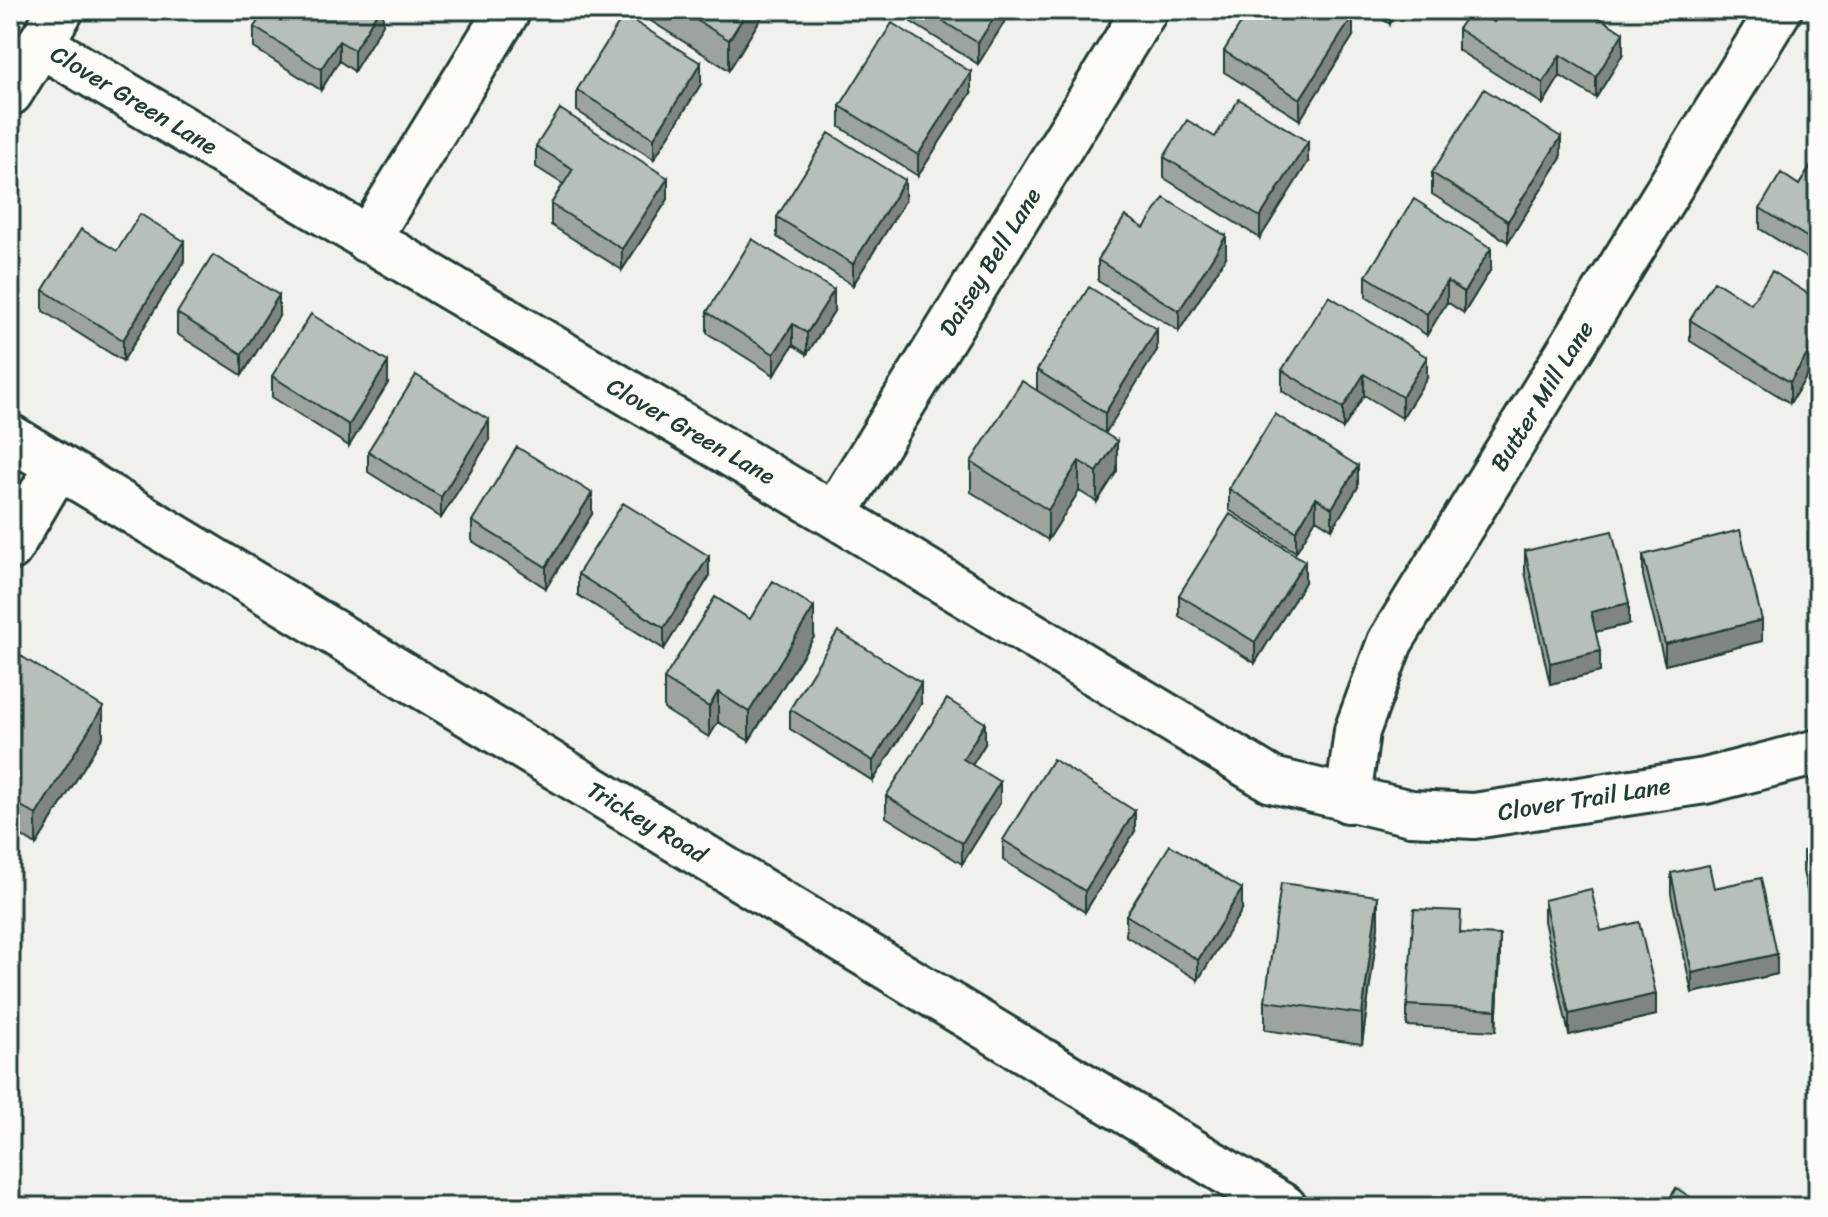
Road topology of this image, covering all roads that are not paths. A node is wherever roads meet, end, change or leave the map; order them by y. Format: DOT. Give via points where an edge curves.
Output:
graph roads {
  1 [pos="508,10"];
  2 [pos="1145,10"];
  3 [pos="1779,10"];
  4 [pos="51,27"];
  5 [pos="10,93"];
  6 [pos="367,240"];
  7 [pos="10,437"];
  8 [pos="58,466"];
  9 [pos="834,515"];
  10 [pos="10,548"];
  11 [pos="1818,752"];
  12 [pos="1348,800"];
  13 [pos="1284,1207"];
  1 -- 6 [label="street"];
  2 -- 9 [label="street, Daisey Bell Lane"];
  3 -- 12 [label="street, Butter Mill Lane" via="1390,642 1357,731"];
  4 -- 5 [label="street"];
  4 -- 6 [label="street, Clover Green Lane"];
  6 -- 9 [label="street, Clover Green Lane"];
  7 -- 8 [label="street, Trickey Road"];
  8 -- 10 [label="street"];
  8 -- 13 [label="street, Trickey Road"];
  9 -- 12 [label="street, Clover Green Lane" via="1272,780"];
  11 -- 12 [label="street, Clover Trail Lane" via="1705,781 1474,816 1411,813"];
}
